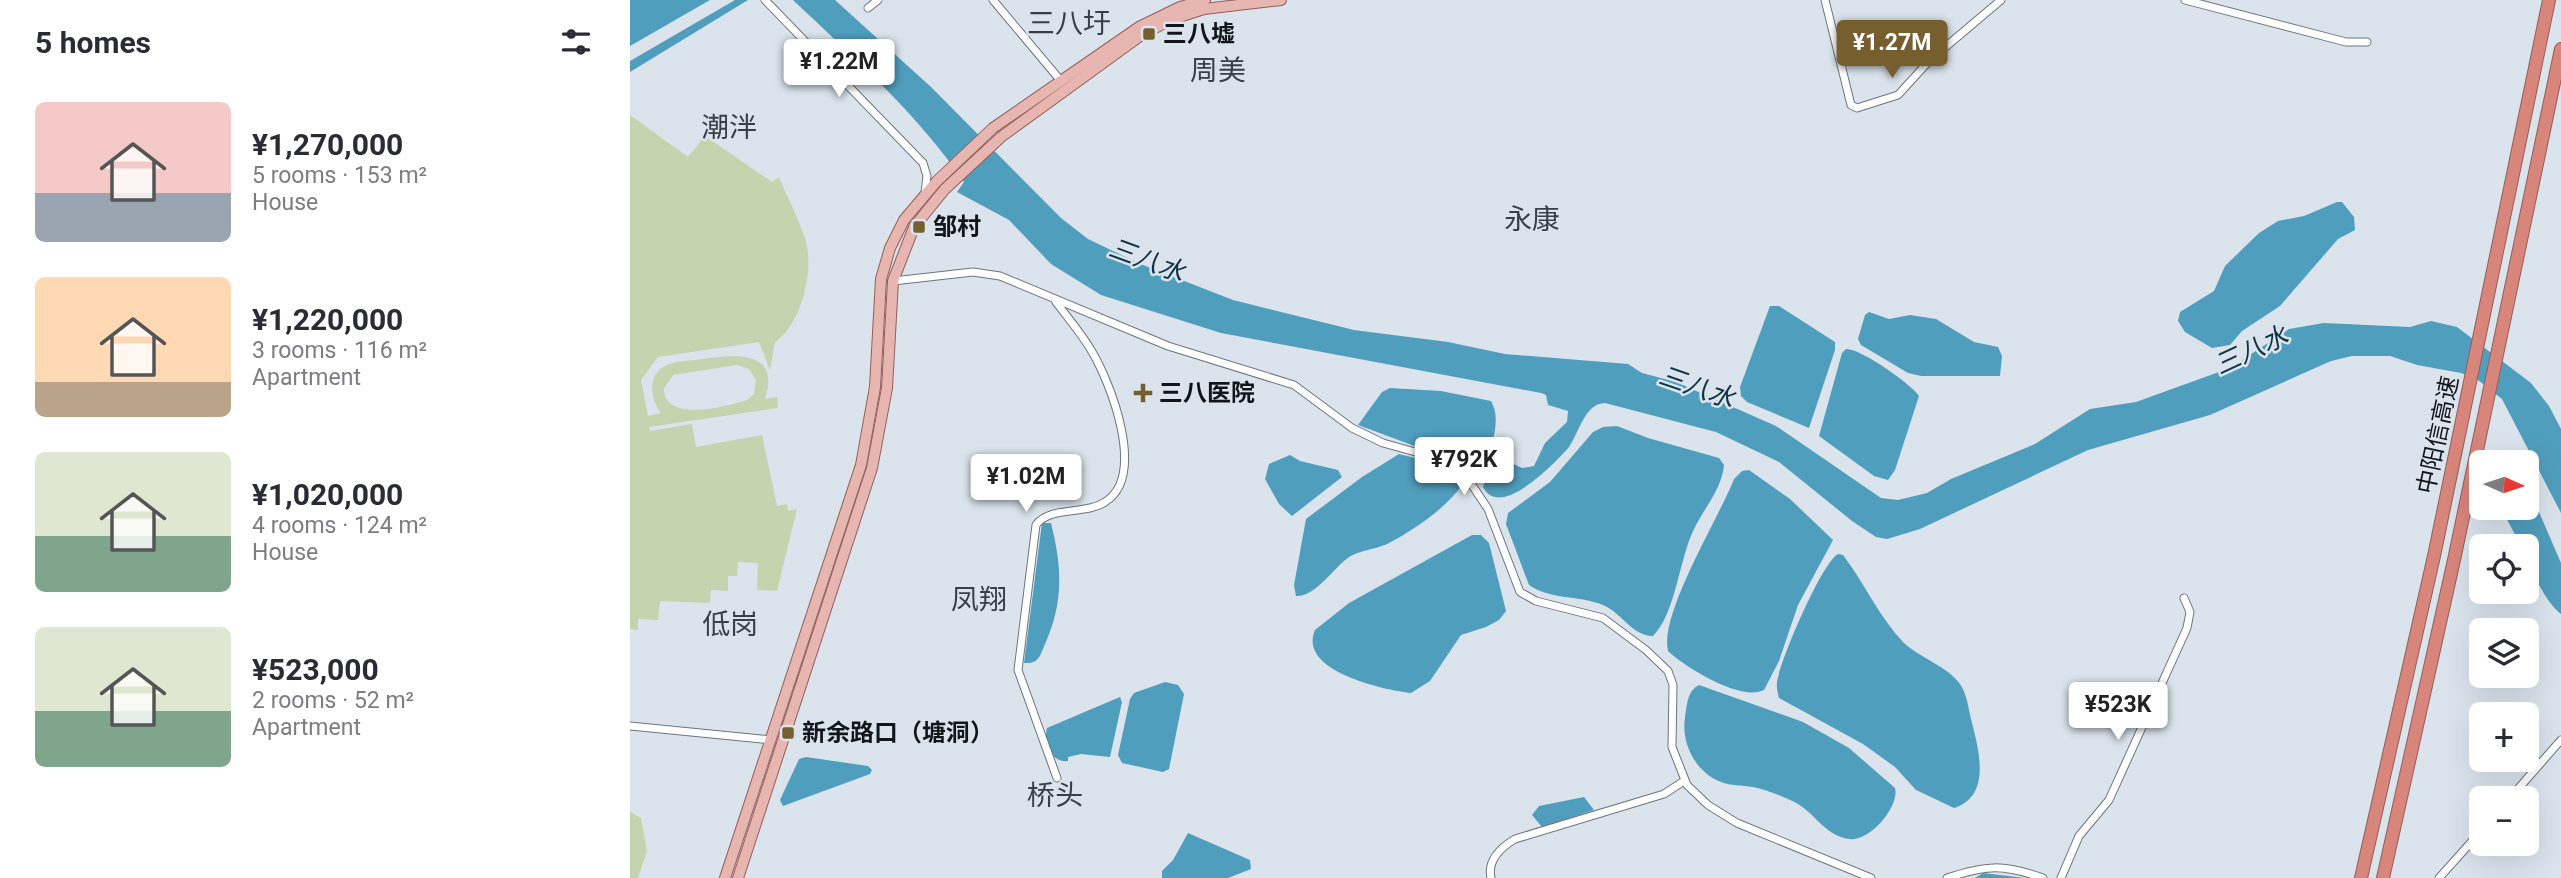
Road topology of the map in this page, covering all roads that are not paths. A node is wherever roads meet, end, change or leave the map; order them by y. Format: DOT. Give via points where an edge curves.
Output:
graph roads {
  1 [pos="765,0"];
  2 [pos="878,0"];
  3 [pos="993,0"];
  4 [pos="1281,0"];
  5 [pos="1825,0"];
  6 [pos="2001,0"];
  7 [pos="2185,0"];
  8 [pos="2549,0"];
  9 [pos="1199,1"];
  10 [pos="868,8"];
  11 [pos="2367,42"];
  12 [pos="2561,49"];
  13 [pos="1061,81"];
  14 [pos="925,193"];
  15 [pos="893,281"];
  16 [pos="1056,302"];
  17 [pos="2185,598"];
  18 [pos="630,726"];
  19 [pos="771,740"];
  20 [pos="2561,740"];
  21 [pos="1057,778"];
  22 [pos="1684,781"];
  23 [pos="2521,786"];
  24 [pos="2469,845"];
  25 [pos="1964,875"];
  26 [pos="726,878"];
  27 [pos="738,878"];
  28 [pos="1491,878"];
  29 [pos="1871,878"];
  30 [pos="1947,878"];
  31 [pos="2043,878"];
  32 [pos="2061,878"];
  33 [pos="2361,878"];
  34 [pos="2383,878"];
  35 [pos="2439,878"];
  1 -- 14 [label="street" via="923,163"];
  2 -- 10 [label="street"];
  3 -- 13 [label="street"];
  4 -- 15 [label="main road" via="1204,9 1157,26 1112,55 1001,137 945,189 914,227"];
  5 -- 6 [label="street" via="1851,105 1857,108 1898,95 1930,60"];
  7 -- 11 [label="street" via="2346,43"];
  8 -- 33 [label="highway, 中阳信高速" via="2425,597"];
  9 -- 13 [label="main road" via="1139,27"];
  12 -- 34 [label="highway, 中阳信高速"];
  13 -- 14 [label="main road" via="993,128"];
  14 -- 19 [label="main road" via="904,220 883,269 875,387 861,465"];
  15 -- 16 [label="street" via="982,272"];
  15 -- 27 [label="main road" via="887,388 872,468"];
  16 -- 21 [label="street" via="1084,338 1103,374 1117,413 1125,461 1120,487 1107,501 1093,508 1044,516 1036,525 1018,670"];
  16 -- 22 [label="street" via="1168,346 1294,385 1352,428 1382,443 1419,453 1465,479 1481,496 1520,592 1536,601 1602,618 1668,671 1673,685 1672,747"];
  17 -- 32 [label="street" via="2190,612 2187,628 2109,800 2078,836"];
  18 -- 19 [label="street"];
  19 -- 26 [label="main road"];
  20 -- 23 [label="street"];
  22 -- 28 [label="street" via="1664,794 1515,839 1490,865"];
  22 -- 29 [label="street" via="1708,805 1737,823"];
  24 -- 35 [label="street"];
  25 -- 30 [label="street"];
  25 -- 31 [label="street" via="1983,866 2009,867"];
}
